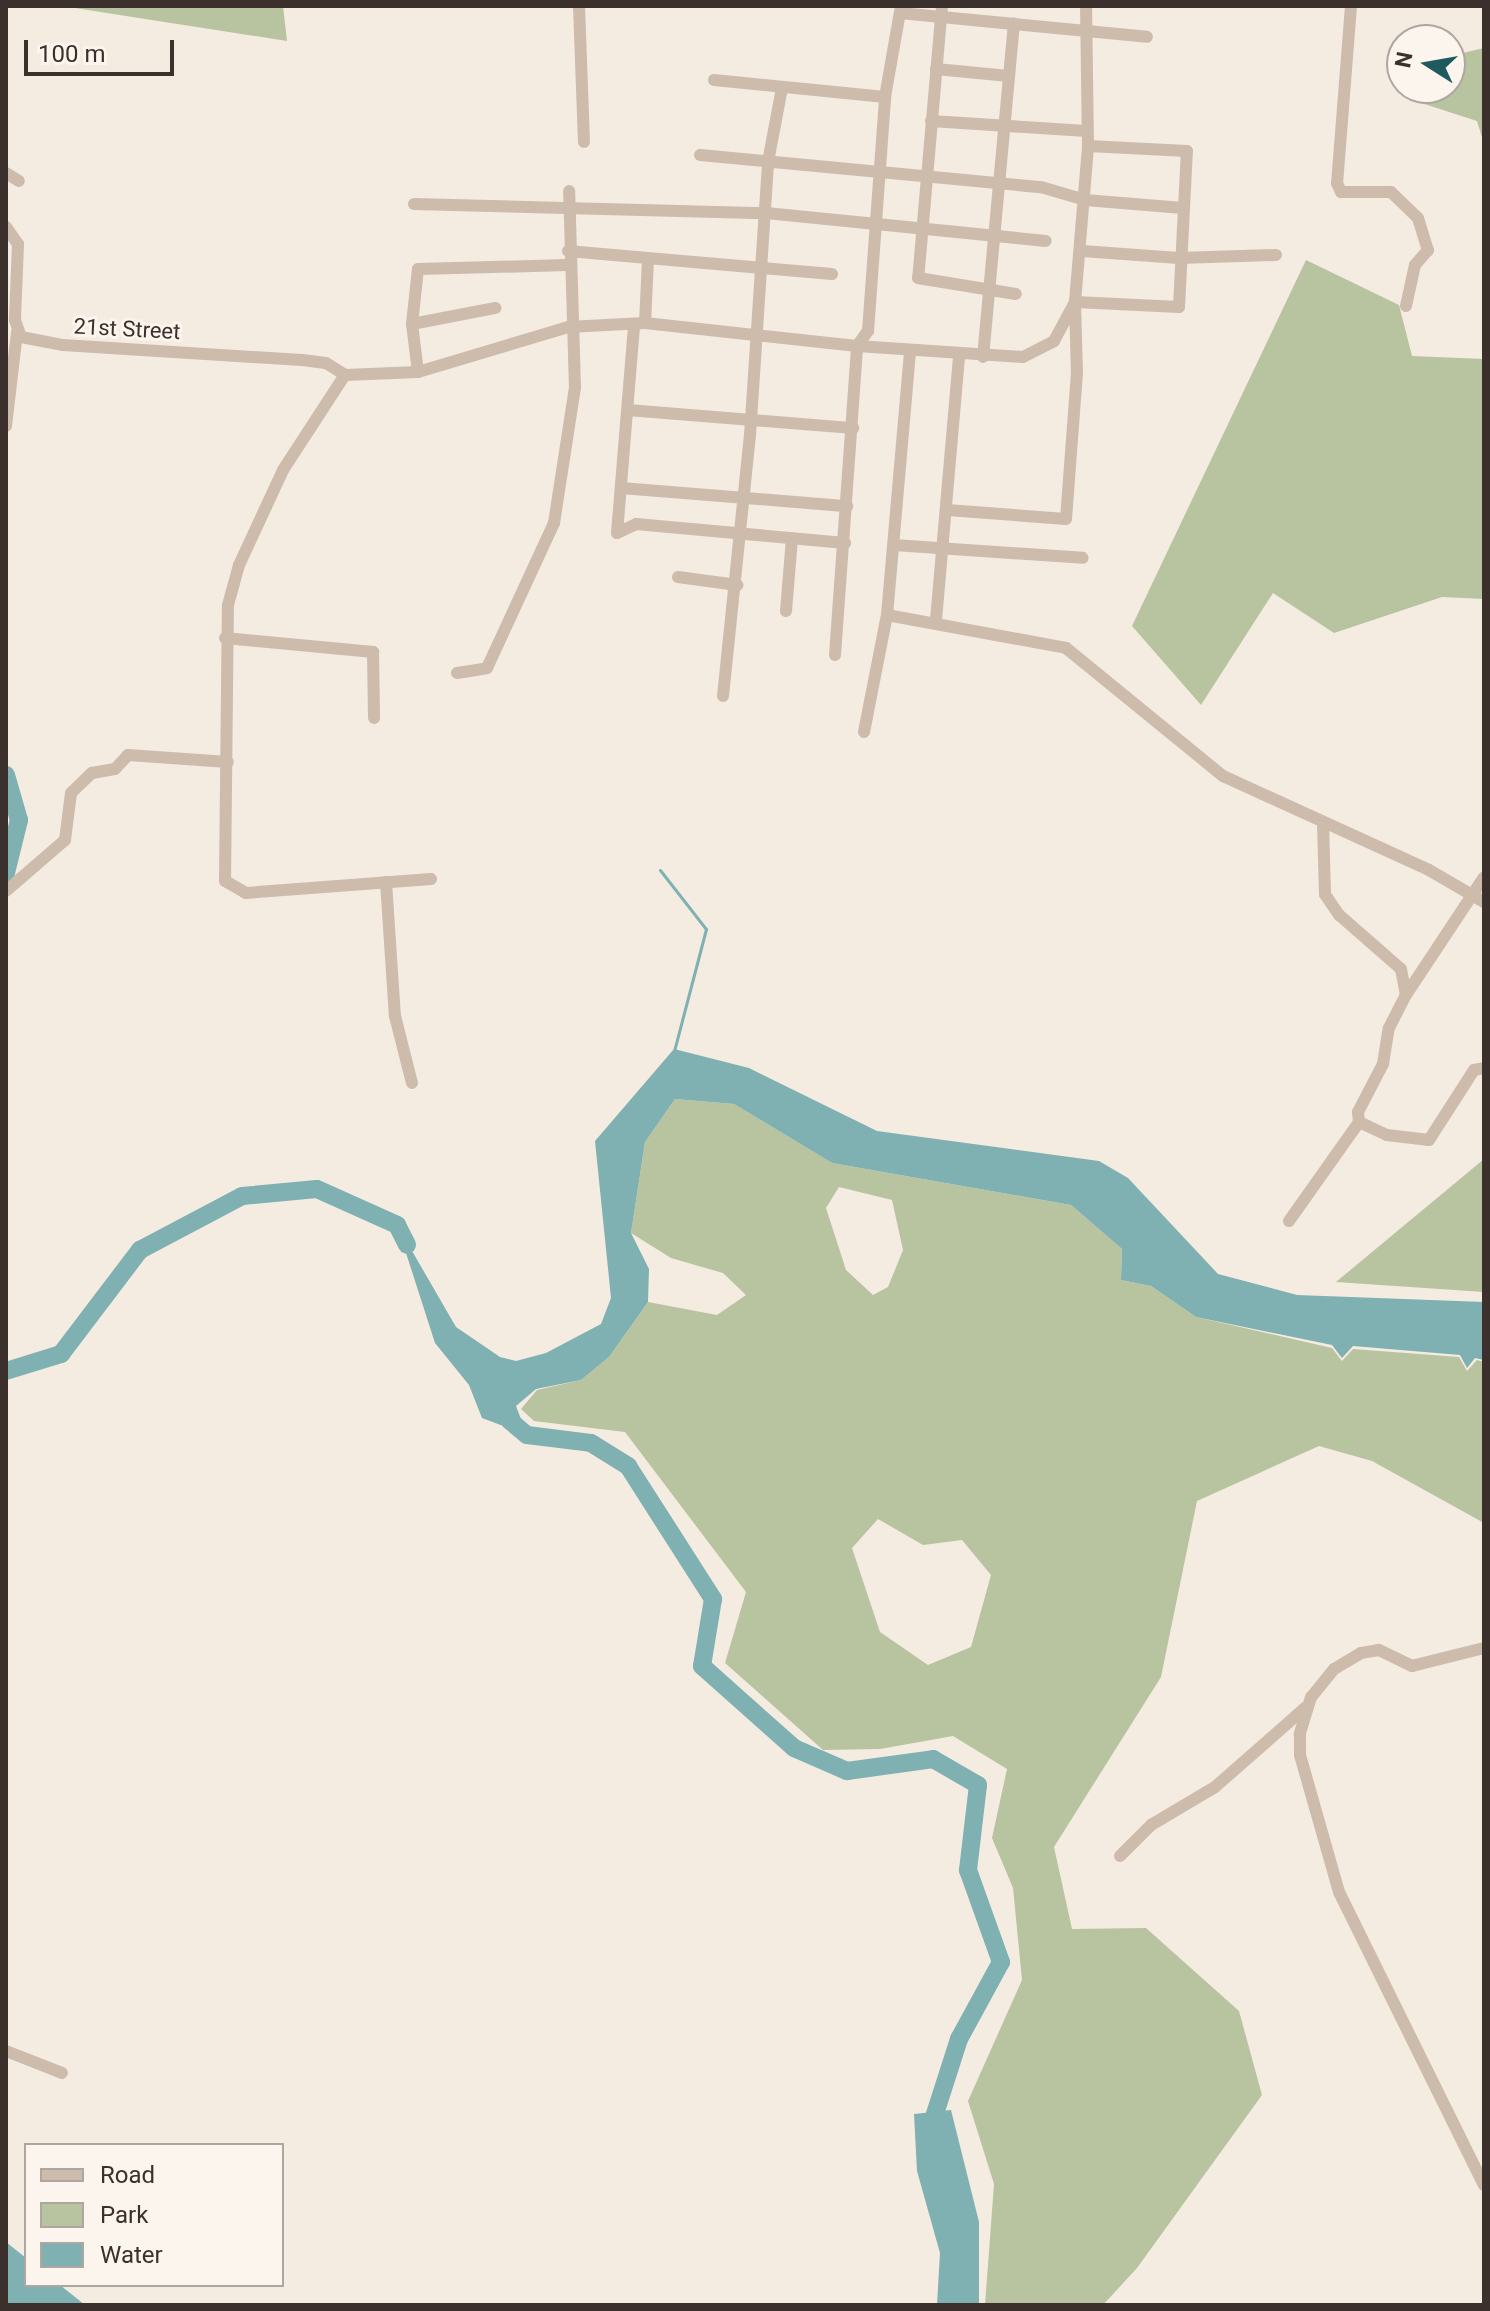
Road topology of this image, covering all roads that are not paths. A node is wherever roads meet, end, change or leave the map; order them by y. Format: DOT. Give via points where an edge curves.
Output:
graph roads {
  1 [pos="579,6"];
  2 [pos="1086,6"];
  3 [pos="1351,6"];
  4 [pos="900,10"];
  5 [pos="941,11"];
  6 [pos="1014,23"];
  7 [pos="1084,29"];
  8 [pos="1147,37"];
  9 [pos="936,69"];
  10 [pos="1009,76"];
  11 [pos="714,80"];
  12 [pos="782,88"];
  13 [pos="885,97"];
  14 [pos="931,121"];
  15 [pos="1004,126"];
  16 [pos="1087,131"];
  17 [pos="584,142"];
  18 [pos="1088,146"];
  19 [pos="700,155"];
  20 [pos="768,162"];
  21 [pos="881,172"];
  22 [pos="6,173"];
  23 [pos="926,176"];
  24 [pos="19,181"];
  25 [pos="999,183"];
  26 [pos="569,191"];
  27 [pos="1085,200"];
  28 [pos="414,204"];
  29 [pos="569,208"];
  30 [pos="1183,208"];
  31 [pos="766,213"];
  32 [pos="6,227"];
  33 [pos="879,227"];
  34 [pos="922,230"];
  35 [pos="994,235"];
  36 [pos="1046,241"];
  37 [pos="568,251"];
  38 [pos="1082,251"];
  39 [pos="1276,255"];
  40 [pos="1179,258"];
  41 [pos="648,259"];
  42 [pos="567,265"];
  43 [pos="760,269"];
  44 [pos="832,274"];
  45 [pos="989,289"];
  46 [pos="1016,294"];
  47 [pos="1075,302"];
  48 [pos="1406,306"];
  49 [pos="495,308"];
  50 [pos="640,323"];
  51 [pos="412,324"];
  52 [pos="568,327"];
  53 [pos="17,332"];
  54 [pos="755,339"];
  55 [pos="857,346"];
  56 [pos="910,354"];
  57 [pos="959,356"];
  58 [pos="983,357"];
  59 [pos="418,372"];
  60 [pos="345,375"];
  61 [pos="628,410"];
  62 [pos="751,419"];
  63 [pos="6,426"];
  64 [pos="853,428"];
  65 [pos="621,488"];
  66 [pos="744,499"];
  67 [pos="847,506"];
  68 [pos="947,510"];
  69 [pos="741,534"];
  70 [pos="792,538"];
  71 [pos="845,543"];
  72 [pos="894,545"];
  73 [pos="943,548"];
  74 [pos="1083,558"];
  75 [pos="678,577"];
  76 [pos="737,585"];
  77 [pos="786,611"];
  78 [pos="887,615"];
  79 [pos="936,620"];
  80 [pos="225,638"];
  81 [pos="835,655"];
  82 [pos="457,673"];
  83 [pos="723,696"];
  84 [pos="374,718"];
  85 [pos="864,732"];
  86 [pos="228,762"];
  87 [pos="1323,822"];
  88 [pos="1484,877"];
  89 [pos="431,879"];
  90 [pos="386,882"];
  91 [pos="6,891"];
  92 [pos="1479,900"];
  93 [pos="1406,995"];
  94 [pos="1484,1068"];
  95 [pos="412,1083"];
  96 [pos="1359,1122"];
  97 [pos="1289,1221"];
  98 [pos="1484,1648"];
  99 [pos="1305,1708"];
  100 [pos="1120,1856"];
  101 [pos="6,2051"];
  102 [pos="62,2073"];
  103 [pos="1484,2185"];
  1 -- 17 [label="street"];
  2 -- 7 [label="street"];
  3 -- 48 [label="street" via="1338,189 1391,192 1418,218 1428,250 1415,265"];
  4 -- 5 [label="street"];
  4 -- 13 [label="street"];
  5 -- 6 [label="street"];
  5 -- 9 [label="street"];
  6 -- 7 [label="street"];
  6 -- 10 [label="street"];
  7 -- 8 [label="street"];
  7 -- 16 [label="street"];
  9 -- 10 [label="street"];
  9 -- 14 [label="street"];
  10 -- 15 [label="street"];
  11 -- 12 [label="street"];
  12 -- 13 [label="street"];
  12 -- 20 [label="street"];
  13 -- 21 [label="street"];
  14 -- 15 [label="street"];
  14 -- 23 [label="street"];
  15 -- 16 [label="street"];
  15 -- 25 [label="street"];
  16 -- 18 [label="street"];
  18 -- 27 [label="street"];
  18 -- 30 [label="street" via="1181,147 1187,151"];
  19 -- 20 [label="street"];
  20 -- 21 [label="street"];
  20 -- 31 [label="street"];
  21 -- 23 [label="street"];
  21 -- 33 [label="street"];
  22 -- 24 [label="street"];
  23 -- 25 [label="street"];
  23 -- 34 [label="street"];
  25 -- 27 [label="street" via="1060,189"];
  25 -- 35 [label="street"];
  26 -- 29 [label="street"];
  27 -- 30 [label="street"];
  27 -- 38 [label="street"];
  28 -- 29 [label="street"];
  29 -- 31 [label="street"];
  29 -- 37 [label="street"];
  30 -- 40 [label="street"];
  31 -- 33 [label="street"];
  31 -- 43 [label="street"];
  32 -- 53 [label="street" via="18,244"];
  33 -- 34 [label="street"];
  33 -- 55 [label="street" via="868,331"];
  34 -- 35 [label="street"];
  34 -- 45 [label="street" via="920,281"];
  35 -- 36 [label="street"];
  35 -- 45 [label="street"];
  37 -- 41 [label="street"];
  37 -- 42 [label="street"];
  38 -- 40 [label="street"];
  38 -- 47 [label="street"];
  39 -- 40 [label="street"];
  40 -- 47 [label="street" via="1176,310"];
  41 -- 43 [label="street"];
  41 -- 50 [label="street"];
  42 -- 51 [label="street" via="418,269"];
  42 -- 52 [label="street"];
  43 -- 44 [label="street"];
  43 -- 54 [label="street"];
  45 -- 46 [label="street"];
  45 -- 58 [label="street"];
  47 -- 58 [label="street" via="1062,331 1042,351"];
  47 -- 68 [label="street" via="1077,374 1066,519"];
  49 -- 51 [label="street"];
  50 -- 52 [label="street"];
  50 -- 54 [label="street"];
  50 -- 61 [label="street"];
  51 -- 59 [label="street"];
  52 -- 59 [label="street"];
  52 -- 82 [label="street" via="575,388 554,523 487,668"];
  53 -- 60 [label="street, 21st Street" via="63,345 302,360"];
  53 -- 63 [label="street"];
  54 -- 55 [label="street"];
  54 -- 62 [label="street"];
  55 -- 56 [label="street"];
  55 -- 64 [label="street"];
  56 -- 57 [label="street"];
  56 -- 72 [label="street"];
  57 -- 58 [label="street"];
  57 -- 68 [label="street"];
  59 -- 60 [label="street"];
  60 -- 80 [label="street" via="320,404 260,517 239,565"];
  61 -- 62 [label="street"];
  61 -- 65 [label="street"];
  62 -- 64 [label="street"];
  62 -- 66 [label="street"];
  64 -- 67 [label="street"];
  65 -- 66 [label="street"];
  65 -- 69 [label="street" via="617,533 636,524"];
  66 -- 67 [label="street"];
  66 -- 69 [label="street"];
  67 -- 71 [label="street"];
  68 -- 73 [label="street"];
  69 -- 70 [label="street"];
  69 -- 76 [label="street"];
  70 -- 71 [label="street"];
  70 -- 77 [label="street"];
  71 -- 81 [label="street"];
  72 -- 73 [label="street"];
  72 -- 78 [label="street"];
  73 -- 74 [label="street"];
  73 -- 79 [label="street"];
  75 -- 76 [label="street"];
  76 -- 83 [label="street"];
  78 -- 79 [label="street"];
  78 -- 85 [label="street"];
  79 -- 87 [label="street" via="1066,648 1223,776"];
  80 -- 84 [label="street" via="373,652"];
  80 -- 86 [label="street"];
  86 -- 90 [label="street" via="222,844 230,888 264,893"];
  86 -- 91 [label="street" via="128,755 115,769 92,773 71,793 65,840"];
  87 -- 92 [label="street"];
  87 -- 93 [label="street" via="1325,894 1339,915 1401,969"];
  88 -- 92 [label="street"];
  89 -- 90 [label="street"];
  90 -- 95 [label="street" via="395,1016"];
  92 -- 93 [label="street"];
  93 -- 96 [label="street" via="1389,1028 1383,1064 1358,1112"];
  94 -- 96 [label="street" via="1474,1070 1429,1140 1387,1135"];
  96 -- 97 [label="street"];
  98 -- 99 [label="street" via="1412,1666 1379,1650 1361,1653 1334,1669"];
  99 -- 100 [label="street" via="1215,1787 1151,1825"];
  99 -- 103 [label="street" via="1300,1755 1339,1892"];
  101 -- 102 [label="street"];
}
